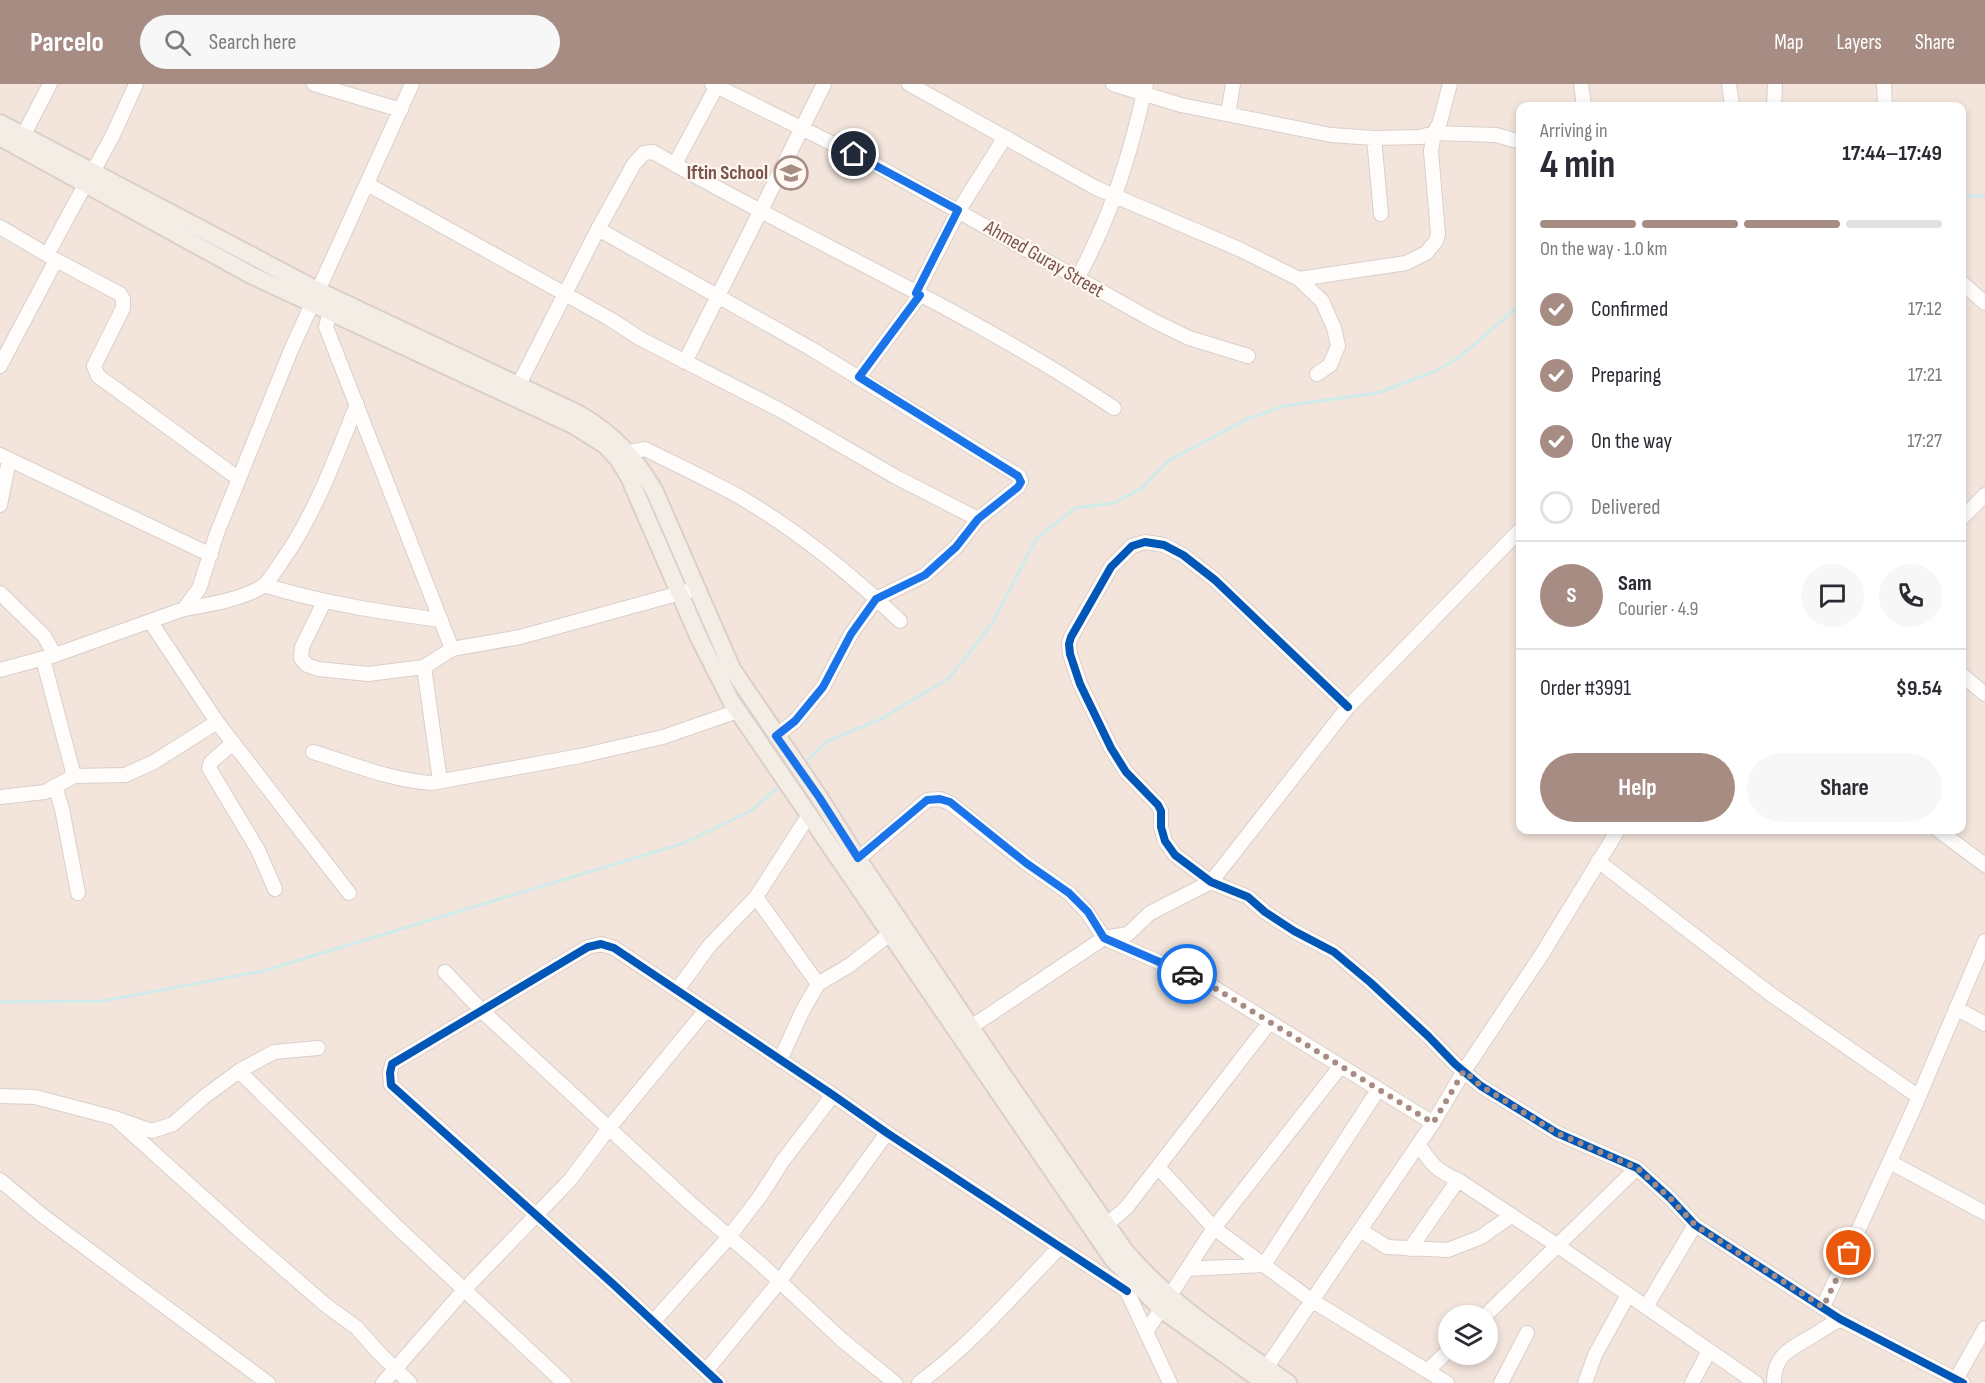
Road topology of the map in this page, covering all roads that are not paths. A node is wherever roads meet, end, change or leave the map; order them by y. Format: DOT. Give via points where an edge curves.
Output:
graph roads {
  1 [pos="50,84"];
  2 [pos="136,84"];
  3 [pos="314,84"];
  4 [pos="412,84"];
  5 [pos="824,84"];
  6 [pos="909,84"];
  7 [pos="1113,84"];
  8 [pos="1233,84"];
  9 [pos="1450,84"];
  10 [pos="1581,84"];
  11 [pos="1729,84"];
  12 [pos="1775,84"];
  13 [pos="1884,84"];
  14 [pos="716,85"];
  15 [pos="1145,89"];
  16 [pos="1583,102"];
  17 [pos="1731,102"];
  18 [pos="1774,102"];
  19 [pos="1885,102"];
  20 [pos="401,110"];
  21 [pos="1228,114"];
  22 [pos="0,123"];
  23 [pos="802,127"];
  24 [pos="1434,133"];
  25 [pos="23,136"];
  26 [pos="0,137"];
  27 [pos="1005,137"];
  28 [pos="1374,138"];
  29 [pos="1516,141"];
  30 [pos="675,164"];
  31 [pos="89,178"];
  32 [pos="367,184"];
  33 [pos="1116,197"];
  34 [pos="759,210"];
  35 [pos="958,210"];
  36 [pos="1381,214"];
  37 [pos="0,227"];
  38 [pos="598,230"];
  39 [pos="51,257"];
  40 [pos="1077,279"];
  41 [pos="1299,279"];
  42 [pos="1966,286"];
  43 [pos="565,294"];
  44 [pos="918,294"];
  45 [pos="315,296"];
  46 [pos="717,297"];
  47 [pos="1985,303"];
  48 [pos="332,305"];
  49 [pos="1248,356"];
  50 [pos="685,362"];
  51 [pos="0,366"];
  52 [pos="1317,374"];
  53 [pos="859,377"];
  54 [pos="516,391"];
  55 [pos="357,404"];
  56 [pos="1114,408"];
  57 [pos="629,452"];
  58 [pos="4,458"];
  59 [pos="239,479"];
  60 [pos="1985,495"];
  61 [pos="0,505"];
  62 [pos="1966,514"];
  63 [pos="978,519"];
  64 [pos="1516,534"];
  65 [pos="211,555"];
  66 [pos="264,585"];
  67 [pos="688,591"];
  68 [pos="0,593"];
  69 [pos="876,599"];
  70 [pos="324,602"];
  71 [pos="184,609"];
  72 [pos="441,620"];
  73 [pos="150,621"];
  74 [pos="900,621"];
  75 [pos="452,650"];
  76 [pos="49,657"];
  77 [pos="424,667"];
  78 [pos="0,670"];
  79 [pos="1966,678"];
  80 [pos="1985,694"];
  81 [pos="1348,707"];
  82 [pos="738,711"];
  83 [pos="217,722"];
  84 [pos="779,740"];
  85 [pos="233,743"];
  86 [pos="313,752"];
  87 [pos="74,776"];
  88 [pos="440,781"];
  89 [pos="55,786"];
  90 [pos="0,797"];
  91 [pos="808,813"];
  92 [pos="1615,834"];
  93 [pos="1943,834"];
  94 [pos="858,858"];
  95 [pos="1598,861"];
  96 [pos="1985,865"];
  97 [pos="1211,882"];
  98 [pos="275,889"];
  99 [pos="78,893"];
  100 [pos="349,893"];
  101 [pos="756,897"];
  102 [pos="891,933"];
  103 [pos="1104,938"];
  104 [pos="1985,941"];
  105 [pos="445,972"];
  106 [pos="818,984"];
  107 [pos="677,990"];
  108 [pos="1956,1008"];
  109 [pos="482,1010"];
  110 [pos="706,1010"];
  111 [pos="1270,1023"];
  112 [pos="1985,1024"];
  113 [pos="971,1027"];
  114 [pos="318,1048"];
  115 [pos="780,1060"];
  116 [pos="1340,1067"];
  117 [pos="239,1071"];
  118 [pos="1464,1071"];
  119 [pos="1378,1090"];
  120 [pos="834,1095"];
  121 [pos="0,1096"];
  122 [pos="1919,1097"];
  123 [pos="116,1118"];
  124 [pos="1433,1123"];
  125 [pos="609,1128"];
  126 [pos="887,1133"];
  127 [pos="1419,1145"];
  128 [pos="1890,1162"];
  129 [pos="1158,1167"];
  130 [pos="1637,1168"];
  131 [pos="0,1180"];
  132 [pos="1458,1180"];
  133 [pos="1985,1213"];
  134 [pos="1511,1215"];
  135 [pos="537,1217"];
  136 [pos="1695,1225"];
  137 [pos="1214,1228"];
  138 [pos="1101,1230"];
  139 [pos="1360,1230"];
  140 [pos="729,1238"];
  141 [pos="1558,1246"];
  142 [pos="1059,1248"];
  143 [pos="1410,1248"];
  144 [pos="1112,1258"];
  145 [pos="1264,1265"];
  146 [pos="1187,1269"];
  147 [pos="779,1282"];
  148 [pos="464,1290"];
  149 [pos="1127,1291"];
  150 [pos="1628,1295"];
  151 [pos="1311,1300"];
  152 [pos="1165,1302"];
  153 [pos="1496,1305"];
  154 [pos="1646,1307"];
  155 [pos="1823,1307"];
  156 [pos="1840,1319"];
  157 [pos="653,1322"];
  158 [pos="1985,1328"];
  159 [pos="1146,1332"];
  160 [pos="1527,1333"];
  161 [pos="1709,1351"];
  162 [pos="1438,1360"];
  163 [pos="394,1368"];
  164 [pos="706,1371"];
  165 [pos="1427,1371"];
  166 [pos="1266,1375"];
  167 [pos="1955,1382"];
  168 [pos="268,1383"];
  169 [pos="383,1383"];
  170 [pos="410,1383"];
  171 [pos="564,1383"];
  172 [pos="719,1383"];
  173 [pos="895,1383"];
  174 [pos="919,1383"];
  175 [pos="1170,1383"];
  176 [pos="1288,1383"];
  177 [pos="1447,1383"];
  178 [pos="1501,1383"];
  179 [pos="1585,1383"];
  180 [pos="1692,1383"];
  181 [pos="1756,1383"];
  182 [pos="1774,1383"];
  1 -- 25 [label="street"];
  2 -- 31 [label="street"];
  3 -- 20 [label="street"];
  4 -- 20 [label="street"];
  5 -- 23 [label="street"];
  6 -- 27 [label="street"];
  7 -- 15 [label="street"];
  8 -- 21 [label="street"];
  9 -- 24 [label="street"];
  10 -- 16 [label="street"];
  11 -- 17 [label="street"];
  12 -- 18 [label="street"];
  13 -- 19 [label="street"];
  14 -- 23 [label="street, Ahmed Guray Street"];
  14 -- 30 [label="street"];
  15 -- 21 [label="street"];
  15 -- 33 [label="street"];
  20 -- 32 [label="street"];
  21 -- 28 [label="street" via="1331,135"];
  22 -- 25 [label="main road"];
  23 -- 34 [label="street"];
  23 -- 35 [label="street, Ahmed Guray Street"];
  24 -- 28 [label="street"];
  24 -- 29 [label="street" via="1496,135"];
  24 -- 41 [label="street" via="1431,152 1438,234 1426,252 1406,263"];
  25 -- 31 [label="main road"];
  26 -- 31 [label="main road"];
  27 -- 33 [label="street"];
  27 -- 35 [label="street"];
  28 -- 36 [label="street"];
  30 -- 34 [label="street"];
  30 -- 38 [label="street" via="653,152 644,153"];
  31 -- 39 [label="street"];
  31 -- 45 [label="main road"];
  32 -- 43 [label="street"];
  32 -- 45 [label="street"];
  33 -- 40 [label="street"];
  33 -- 41 [label="street"];
  34 -- 44 [label="street"];
  34 -- 46 [label="street"];
  35 -- 40 [label="street, Ahmed Guray Street"];
  35 -- 44 [label="street"];
  37 -- 39 [label="street"];
  38 -- 43 [label="street"];
  38 -- 46 [label="street"];
  39 -- 51 [label="street"];
  39 -- 59 [label="street" via="123,299 123,308 94,366 98,376"];
  40 -- 49 [label="street, Ahmed Guray Street" via="1189,338"];
  41 -- 52 [label="street" via="1322,301 1338,346 1330,365"];
  42 -- 47 [label="street"];
  43 -- 50 [label="street"];
  43 -- 54 [label="street"];
  44 -- 53 [label="street"];
  44 -- 56 [label="street" via="1076,382"];
  45 -- 48 [label="main road"];
  45 -- 59 [label="street"];
  46 -- 50 [label="street"];
  46 -- 53 [label="street"];
  48 -- 54 [label="main road"];
  48 -- 55 [label="street" via="326,327"];
  50 -- 63 [label="street"];
  53 -- 63 [label="street" via="1018,476 1018,487"];
  54 -- 57 [label="main road" via="597,425"];
  54 -- 67 [label="main road" via="591,435 618,459"];
  55 -- 66 [label="street" via="299,537"];
  55 -- 72 [label="street"];
  57 -- 67 [label="main road" via="655,492"];
  57 -- 69 [label="street" via="645,449 740,498 789,529"];
  58 -- 61 [label="street"];
  58 -- 65 [label="street"];
  59 -- 65 [label="street"];
  60 -- 62 [label="street"];
  63 -- 69 [label="street" via="956,547 925,575"];
  64 -- 81 [label="street"];
  65 -- 71 [label="street" via="199,589"];
  66 -- 70 [label="street"];
  66 -- 71 [label="street" via="236,598"];
  67 -- 75 [label="street" via="520,637"];
  67 -- 82 [label="main road" via="715,671"];
  67 -- 84 [label="main road" via="732,669"];
  68 -- 76 [label="street" via="44,636"];
  69 -- 74 [label="street"];
  69 -- 84 [label="street" via="851,634 823,687"];
  70 -- 72 [label="street"];
  70 -- 77 [label="street" via="302,647 301,658 307,665 368,674"];
  71 -- 73 [label="street"];
  72 -- 75 [label="street"];
  73 -- 76 [label="street"];
  73 -- 83 [label="street"];
  75 -- 77 [label="street"];
  76 -- 78 [label="street"];
  76 -- 87 [label="street"];
  77 -- 88 [label="street"];
  79 -- 80 [label="street"];
  81 -- 97 [label="street"];
  81 -- 97 [label="street" via="1215,580 1182,555 1164,545 1145,542 1132,546 1111,567 1071,637 1070,654 1111,748 1126,772 1158,805 1165,841 1175,855"];
  82 -- 88 [label="street" via="663,737"];
  82 -- 91 [label="main road"];
  83 -- 85 [label="street"];
  83 -- 87 [label="street" via="154,762 125,775"];
  84 -- 94 [label="main road"];
  85 -- 98 [label="street" via="209,768 258,850"];
  85 -- 100 [label="street"];
  86 -- 88 [label="street" via="412,782"];
  87 -- 89 [label="street"];
  89 -- 90 [label="street" via="45,792"];
  89 -- 99 [label="street"];
  91 -- 101 [label="street"];
  91 -- 102 [label="main road"];
  92 -- 95 [label="street"];
  93 -- 96 [label="street"];
  94 -- 103 [label="street" via="927,800 950,802 1069,893 1088,912"];
  94 -- 113 [label="main road"];
  95 -- 118 [label="street"];
  95 -- 122 [label="street" via="1769,993"];
  97 -- 103 [label="street" via="1150,913 1128,934"];
  97 -- 118 [label="street" via="1248,897 1294,931 1334,952"];
  101 -- 106 [label="street"];
  101 -- 107 [label="street" via="710,945"];
  102 -- 106 [label="street"];
  102 -- 138 [label="main road"];
  103 -- 111 [label="street" via="1205,982"];
  103 -- 113 [label="street"];
  104 -- 108 [label="street"];
  105 -- 109 [label="street"];
  106 -- 115 [label="street"];
  107 -- 109 [label="street" via="614,948 601,944 588,947"];
  107 -- 110 [label="street"];
  108 -- 112 [label="street"];
  108 -- 122 [label="street"];
  109 -- 125 [label="street"];
  109 -- 135 [label="street" via="392,1064 391,1084"];
  110 -- 115 [label="street"];
  110 -- 125 [label="street"];
  111 -- 116 [label="street"];
  111 -- 129 [label="street"];
  113 -- 138 [label="main road"];
  114 -- 117 [label="street" via="274,1052"];
  115 -- 120 [label="street"];
  116 -- 119 [label="street"];
  116 -- 137 [label="street"];
  117 -- 123 [label="street" via="173,1124 152,1131"];
  117 -- 148 [label="street"];
  118 -- 124 [label="street"];
  118 -- 130 [label="street" via="1481,1086 1557,1133"];
  119 -- 124 [label="street"];
  119 -- 145 [label="street"];
  120 -- 126 [label="street"];
  120 -- 140 [label="street"];
  121 -- 123 [label="street" via="35,1097"];
  122 -- 128 [label="street"];
  123 -- 163 [label="street" via="292,1276 356,1327"];
  124 -- 127 [label="street"];
  125 -- 135 [label="street"];
  125 -- 140 [label="street"];
  126 -- 142 [label="street"];
  126 -- 147 [label="street"];
  127 -- 132 [label="street" via="1432,1165"];
  127 -- 139 [label="street"];
  128 -- 133 [label="street"];
  128 -- 155 [label="street"];
  129 -- 137 [label="street"];
  129 -- 138 [label="street" via="1126,1208"];
  130 -- 136 [label="street"];
  130 -- 141 [label="street"];
  131 -- 168 [label="street"];
  132 -- 134 [label="street"];
  132 -- 143 [label="street"];
  134 -- 141 [label="street"];
  134 -- 143 [label="street" via="1481,1237 1448,1250"];
  135 -- 148 [label="street"];
  135 -- 157 [label="street"];
  136 -- 154 [label="street"];
  136 -- 155 [label="street"];
  137 -- 145 [label="street"];
  137 -- 146 [label="street"];
  138 -- 144 [label="main road"];
  138 -- 152 [label="main road" via="1138,1267"];
  139 -- 143 [label="street" via="1387,1247"];
  139 -- 151 [label="street"];
  140 -- 147 [label="street"];
  140 -- 157 [label="street"];
  141 -- 150 [label="street"];
  141 -- 153 [label="street"];
  142 -- 149 [label="street"];
  142 -- 174 [label="street" via="939,1369"];
  144 -- 149 [label="street"];
  144 -- 152 [label="main road"];
  145 -- 146 [label="street"];
  145 -- 151 [label="street"];
  146 -- 152 [label="street"];
  147 -- 164 [label="street"];
  147 -- 173 [label="street"];
  148 -- 163 [label="street"];
  148 -- 171 [label="street"];
  149 -- 159 [label="street"];
  150 -- 154 [label="street"];
  150 -- 179 [label="street" via="1595,1355"];
  151 -- 165 [label="street"];
  151 -- 166 [label="street"];
  152 -- 159 [label="street"];
  152 -- 166 [label="main road" via="1186,1311"];
  154 -- 161 [label="street"];
  155 -- 156 [label="street"];
  156 -- 167 [label="street"];
  156 -- 182 [label="street" via="1794,1345 1781,1357"];
  157 -- 164 [label="street"];
  158 -- 167 [label="street"];
  159 -- 175 [label="street"];
  160 -- 178 [label="street"];
  161 -- 180 [label="street"];
  161 -- 181 [label="street"];
  162 -- 165 [label="street"];
  163 -- 169 [label="street"];
  163 -- 170 [label="street"];
  164 -- 172 [label="street"];
  165 -- 177 [label="street"];
  166 -- 176 [label="main road"];
}
